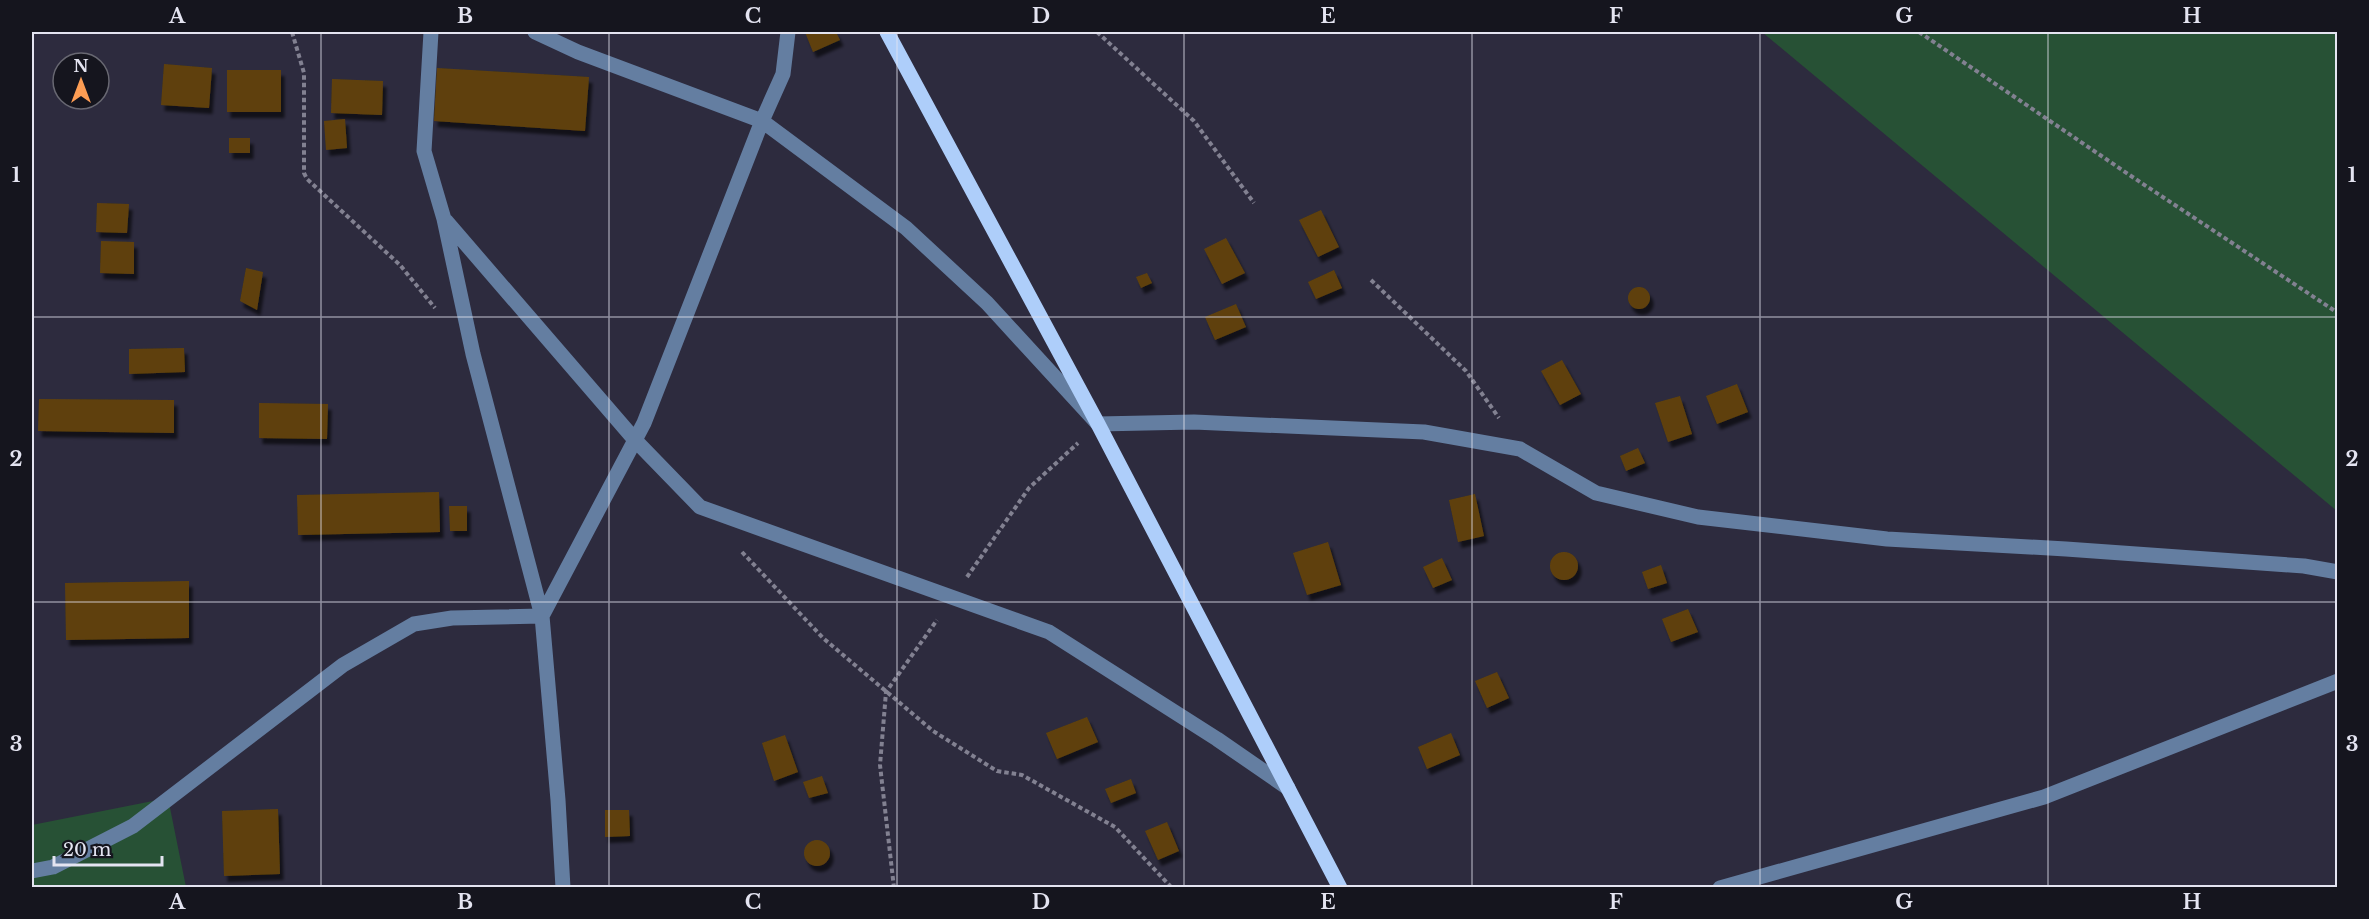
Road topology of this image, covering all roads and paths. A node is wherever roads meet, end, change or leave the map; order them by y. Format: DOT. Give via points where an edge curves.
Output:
graph roads {
  1 [pos="292,32"];
  2 [pos="431,32"];
  3 [pos="535,32"];
  4 [pos="788,32"];
  5 [pos="887,32"];
  6 [pos="1097,32"];
  7 [pos="1919,32"];
  8 [pos="762,121"];
  9 [pos="1254,202"];
  10 [pos="444,219"];
  11 [pos="1371,280"];
  12 [pos="436,309"];
  13 [pos="2337,313"];
  14 [pos="1098,424"];
  15 [pos="634,440"];
  16 [pos="1520,448"];
  17 [pos="741,551"];
  18 [pos="2337,572"];
  19 [pos="952,598"];
  20 [pos="542,616"];
  21 [pos="2337,681"];
  22 [pos="886,692"];
  23 [pos="1288,788"];
  24 [pos="32,871"];
  25 [pos="562,888"];
  26 [pos="894,888"];
  27 [pos="1172,888"];
  28 [pos="1340,888"];
  29 [pos="1720,888"];
  1 -- 12 [label="path" via="304,73 307,179 400,265"];
  2 -- 10 [label="street" via="424,151"];
  3 -- 8 [label="street"];
  4 -- 8 [label="street" via="783,74"];
  5 -- 14 [label="main road"];
  6 -- 9 [label="path" via="1194,121"];
  7 -- 13 [label="path"];
  8 -- 14 [label="street" via="906,228 987,303"];
  8 -- 15 [label="street"];
  10 -- 15 [label="street"];
  10 -- 20 [label="street" via="473,354"];
  11 -- 16 [label="path" via="1466,371"];
  14 -- 16 [label="street" via="1194,422 1424,432"];
  14 -- 19 [label="path" via="1029,488"];
  14 -- 23 [label="main road"];
  15 -- 19 [label="street" via="700,507"];
  15 -- 20 [label="street"];
  16 -- 18 [label="street" via="1596,493 1698,517 1887,539 2304,566"];
  17 -- 22 [label="path" via="823,638"];
  19 -- 22 [label="path"];
  19 -- 23 [label="street" via="1049,632"];
  20 -- 24 [label="street" via="452,618 414,624 343,665 133,826 53,867"];
  20 -- 25 [label="street"];
  21 -- 29 [label="street" via="2044,797"];
  22 -- 26 [label="path" via="880,765"];
  22 -- 27 [label="path" via="933,731 997,771 1022,775 1115,827"];
  23 -- 28 [label="main road"];
}
